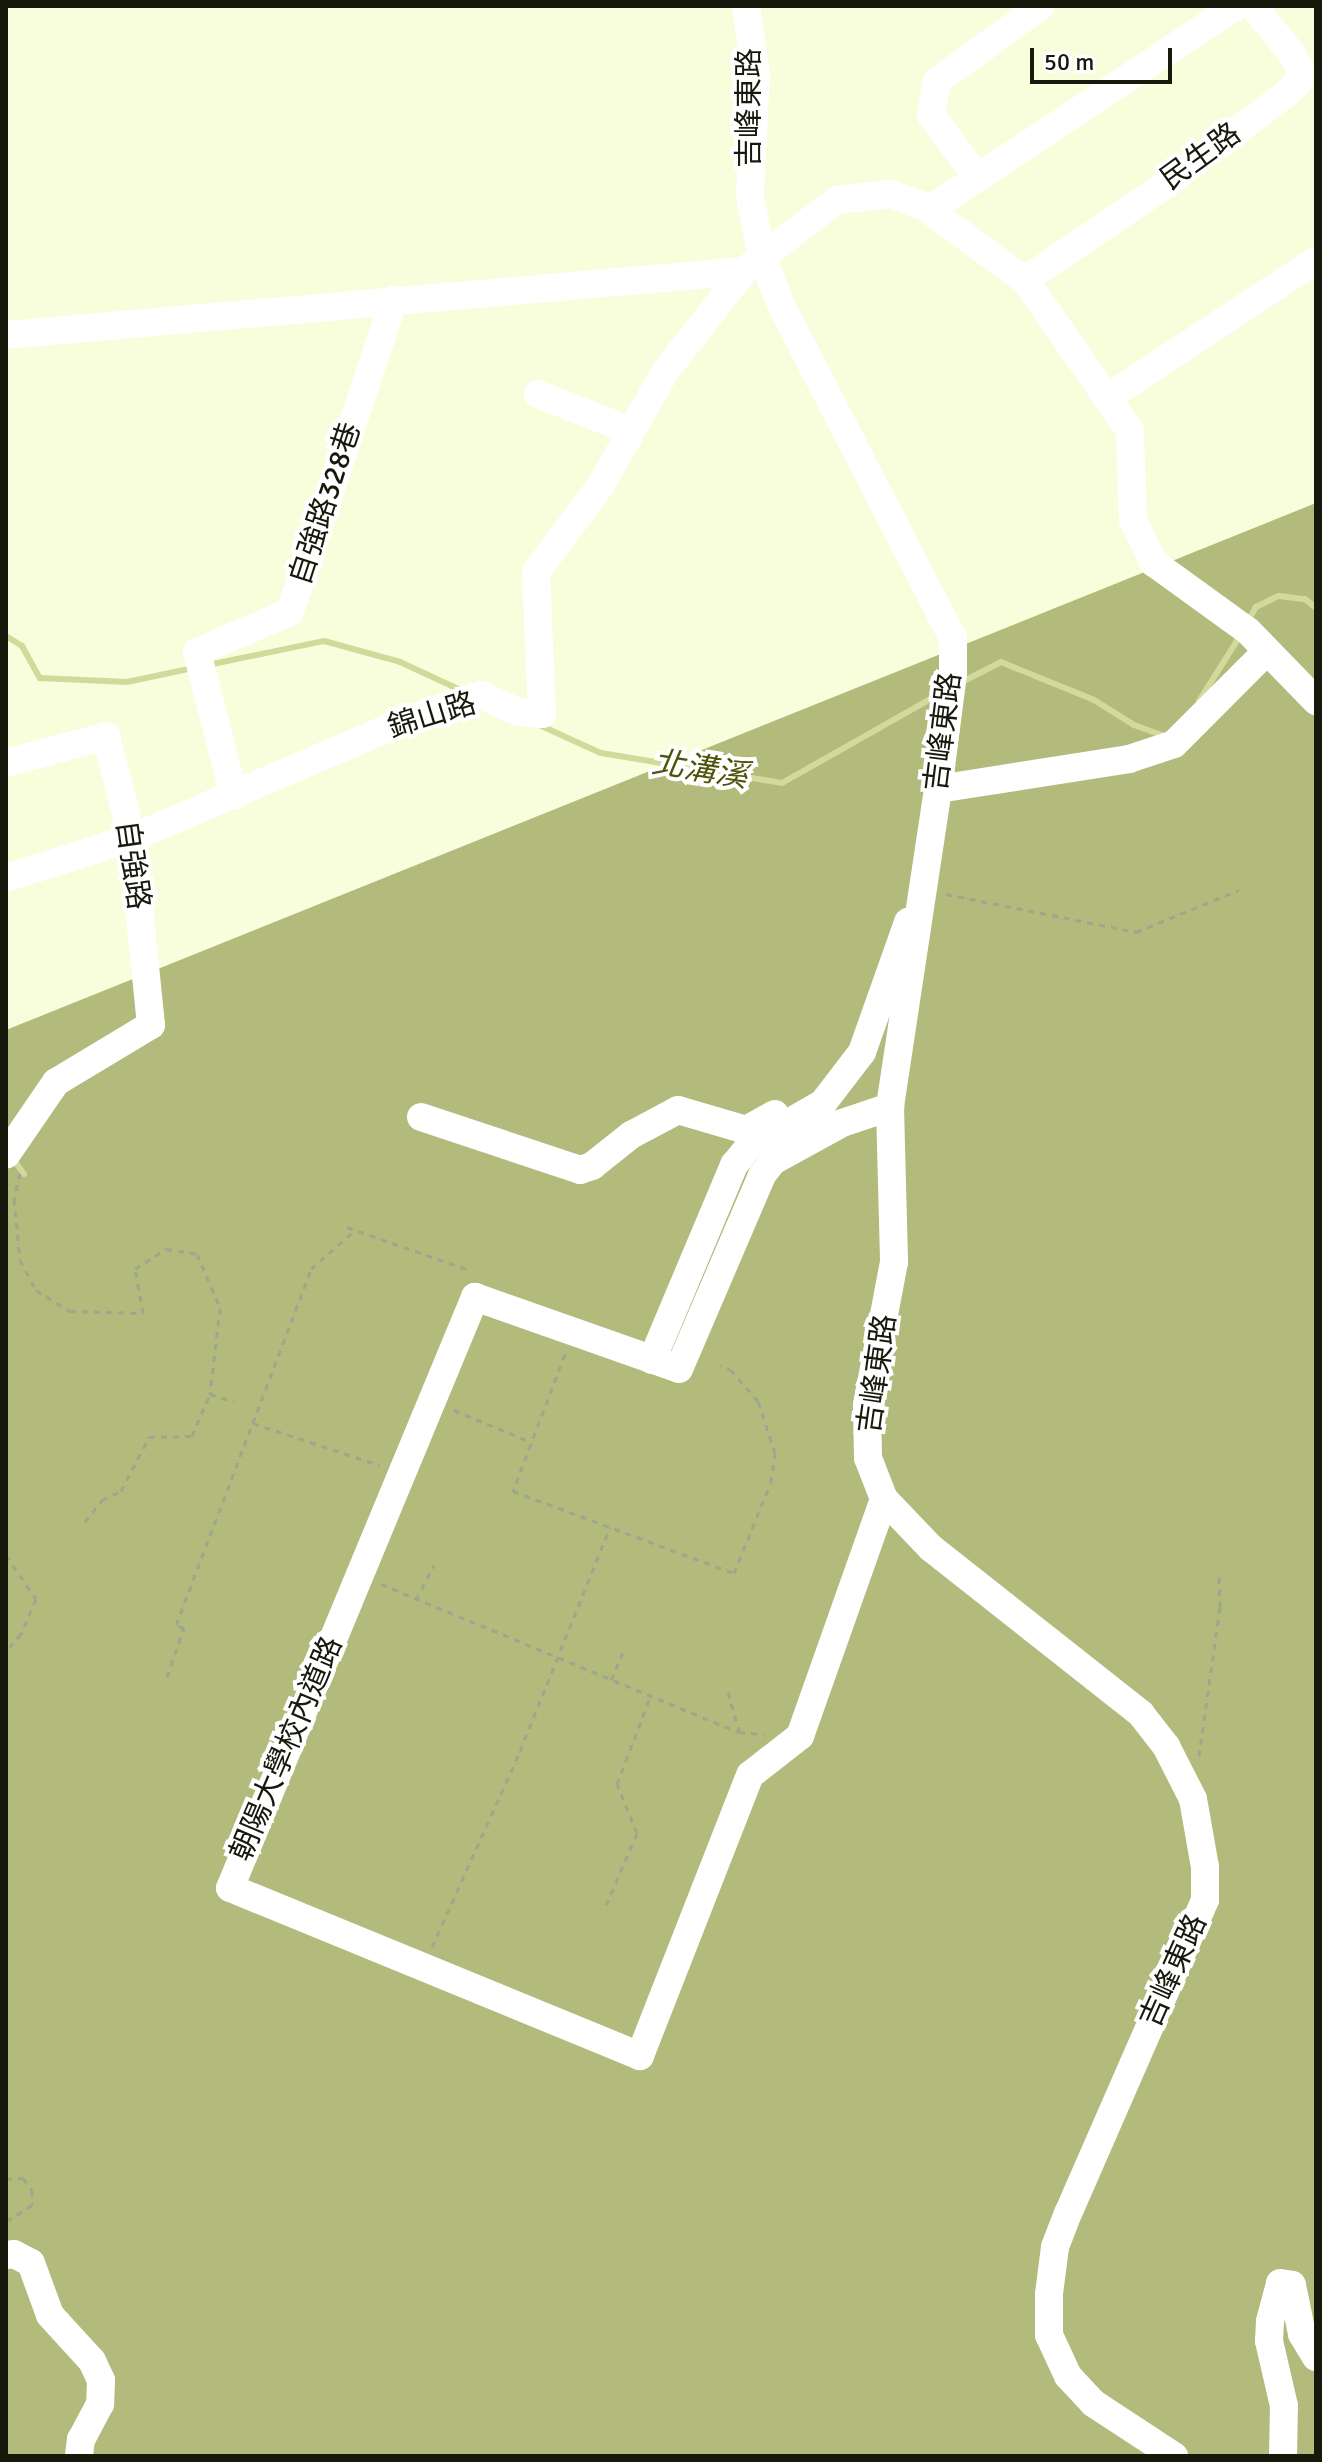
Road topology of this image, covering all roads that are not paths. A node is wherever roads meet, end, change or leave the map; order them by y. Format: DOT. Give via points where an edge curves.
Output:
graph roads {
  1 [pos="746,6"];
  2 [pos="1041,6"];
  3 [pos="1236,6"];
  4 [pos="1253,6"];
  5 [pos="978,178"];
  6 [pos="929,210"];
  7 [pos="1316,260"];
  8 [pos="753,264"];
  9 [pos="1025,280"];
  10 [pos="394,300"];
  11 [pos="6,335"];
  12 [pos="538,394"];
  13 [pos="1107,398"];
  14 [pos="629,430"];
  15 [pos="1249,634"];
  16 [pos="1316,701"];
  17 [pos="6,763"];
  18 [pos="938,789"];
  19 [pos="234,796"];
  20 [pos="132,838"];
  21 [pos="6,878"];
  22 [pos="923,889"];
  23 [pos="859,1055"];
  24 [pos="890,1107"];
  25 [pos="421,1117"];
  26 [pos="13,1162"];
  27 [pos="652,1360"];
  28 [pos="884,1499"];
  29 [pos="6,2255"];
  30 [pos="1316,2357"];
  31 [pos="79,2456"];
  32 [pos="1174,2456"];
  33 [pos="1283,2456"];
  1 -- 8 [label="street, 吉峰東路" via="756,74 750,196"];
  2 -- 5 [label="street" via="937,81 931,115"];
  3 -- 5 [label="street"];
  4 -- 9 [label="street, 民生路" via="1292,54 1299,81 1158,190"];
  5 -- 6 [label="street"];
  6 -- 8 [label="street" via="890,194 837,200"];
  6 -- 9 [label="street"];
  7 -- 13 [label="street"];
  8 -- 10 [label="street"];
  8 -- 14 [label="street, 錦山路" via="665,372"];
  8 -- 18 [label="street, 吉峰東路" via="781,305 953,638"];
  9 -- 13 [label="street"];
  10 -- 11 [label="street"];
  10 -- 19 [label="street, 自強路328巷" via="290,612 197,652"];
  12 -- 14 [label="street"];
  13 -- 15 [label="street" via="1130,431 1133,520 1154,563"];
  14 -- 19 [label="street, 錦山路" via="601,485 536,572 542,714 518,712 481,695 407,720"];
  15 -- 16 [label="street"];
  15 -- 18 [label="street" via="1174,744 1116,761"];
  17 -- 20 [label="street, 自強路" via="106,736"];
  18 -- 22 [label="street, 吉峰東路"];
  19 -- 20 [label="street, 錦山路"];
  20 -- 21 [label="street, 錦山路"];
  20 -- 26 [label="street, 自強路" via="151,1025 56,1082"];
  22 -- 23 [label="street"];
  22 -- 24 [label="street, 吉峰東路"];
  23 -- 25 [label="street" via="835,1083 746,1130 678,1110 580,1170"];
  23 -- 27 [label="street" via="823,1103 750,1145 734,1165"];
  24 -- 27 [label="street, 朝陽大學校內道路" via="842,1123 773,1161 762,1175 679,1369"];
  24 -- 28 [label="street, 吉峰東路" via="894,1262 874,1342 867,1405 868,1458"];
  27 -- 28 [label="street, 朝陽大學校內道路" via="475,1297 230,1888 640,2056 750,1775 800,1736"];
  28 -- 32 [label="street, 吉峰東路" via="976,1587 1141,1714 1166,1746 1193,1799 1205,1900 1068,2213 1055,2247 1049,2294 1049,2335 1068,2376 1093,2403"];
  29 -- 31 [label="street" via="31,2263 50,2315 92,2361 101,2380 100,2404 81,2439"];
  30 -- 33 [label="street" via="1302,2334 1292,2285 1280,2283 1269,2341 1284,2406"];
}
